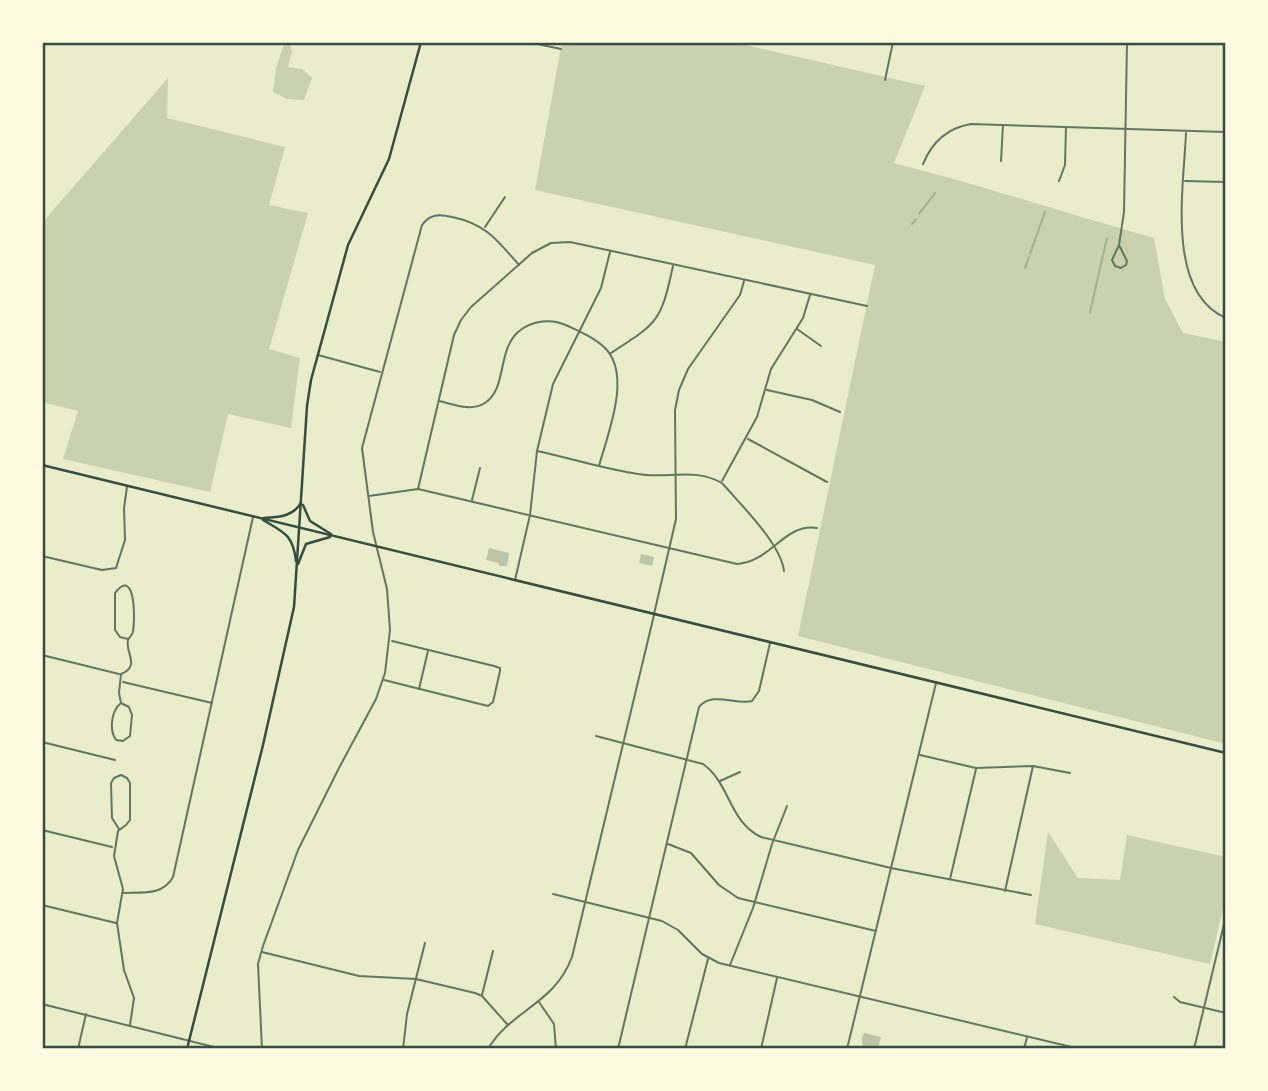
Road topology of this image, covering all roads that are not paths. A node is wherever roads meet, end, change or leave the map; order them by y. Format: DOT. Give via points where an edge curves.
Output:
graph roads {
  1 [pos="421,42"];
  2 [pos="528,42"];
  3 [pos="893,42"];
  4 [pos="1127,42"];
  5 [pos="561,50"];
  6 [pos="885,80"];
  7 [pos="1003,125"];
  8 [pos="1066,127"];
  9 [pos="1124,129"];
  10 [pos="1186,131"];
  11 [pos="1226,132"];
  12 [pos="1002,161"];
  13 [pos="923,164"];
  14 [pos="1059,181"];
  15 [pos="1184,181"];
  16 [pos="1226,183"];
  17 [pos="505,197"];
  18 [pos="484,228"];
  19 [pos="1119,246"];
  20 [pos="610,251"];
  21 [pos="673,264"];
  22 [pos="519,265"];
  23 [pos="745,280"];
  24 [pos="810,294"];
  25 [pos="867,306"];
  26 [pos="1226,318"];
  27 [pos="796,329"];
  28 [pos="579,331"];
  29 [pos="821,346"];
  30 [pos="610,353"];
  31 [pos="318,355"];
  32 [pos="381,372"];
  33 [pos="766,389"];
  34 [pos="439,401"];
  35 [pos="840,412"];
  36 [pos="747,438"];
  37 [pos="537,451"];
  38 [pos="42,465"];
  39 [pos="599,466"];
  40 [pos="480,468"];
  41 [pos="676,475"];
  42 [pos="721,482"];
  43 [pos="827,482"];
  44 [pos="127,486"];
  45 [pos="418,489"];
  46 [pos="368,496"];
  47 [pos="471,501"];
  48 [pos="302,502"];
  49 [pos="530,515"];
  50 [pos="253,517"];
  51 [pos="260,519"];
  52 [pos="300,528"];
  53 [pos="817,528"];
  54 [pos="334,536"];
  55 [pos="377,547"];
  56 [pos="774,547"];
  57 [pos="670,549"];
  58 [pos="42,556"];
  59 [pos="297,567"];
  60 [pos="784,571"];
  61 [pos="514,580"];
  62 [pos="654,615"];
  63 [pos="128,639"];
  64 [pos="390,640"];
  65 [pos="770,643"];
  66 [pos="429,650"];
  67 [pos="42,655"];
  68 [pos="121,674"];
  69 [pos="383,680"];
  70 [pos="122,682"];
  71 [pos="936,682"];
  72 [pos="419,689"];
  73 [pos="121,703"];
  74 [pos="212,703"];
  75 [pos="596,736"];
  76 [pos="42,742"];
  77 [pos="623,743"];
  78 [pos="1226,753"];
  79 [pos="919,755"];
  80 [pos="688,758"];
  81 [pos="115,760"];
  82 [pos="1033,766"];
  83 [pos="976,768"];
  84 [pos="740,772"];
  85 [pos="1070,773"];
  86 [pos="719,782"];
  87 [pos="787,806"];
  88 [pos="119,829"];
  89 [pos="42,830"];
  90 [pos="774,840"];
  91 [pos="667,844"];
  92 [pos="114,847"];
  93 [pos="891,868"];
  94 [pos="950,880"];
  95 [pos="1004,892"];
  96 [pos="123,893"];
  97 [pos="553,894"];
  98 [pos="1031,895"];
  99 [pos="585,902"];
  100 [pos="755,902"];
  101 [pos="42,905"];
  102 [pos="1226,916"];
  103 [pos="650,917"];
  104 [pos="117,923"];
  105 [pos="876,931"];
  106 [pos="425,943"];
  107 [pos="494,951"];
  108 [pos="261,952"];
  109 [pos="708,958"];
  110 [pos="730,966"];
  111 [pos="778,977"];
  112 [pos="416,979"];
  113 [pos="482,996"];
  114 [pos="860,996"];
  115 [pos="1174,997"];
  116 [pos="539,1002"];
  117 [pos="42,1004"];
  118 [pos="1204,1008"];
  119 [pos="1226,1013"];
  120 [pos="86,1014"];
  121 [pos="508,1024"];
  122 [pos="130,1025"];
  123 [pos="1027,1037"];
  124 [pos="189,1041"];
  125 [pos="78,1049"];
  126 [pos="187,1049"];
  127 [pos="222,1049"];
  128 [pos="262,1049"];
  129 [pos="403,1049"];
  130 [pos="488,1049"];
  131 [pos="556,1049"];
  132 [pos="618,1049"];
  133 [pos="685,1049"];
  134 [pos="761,1049"];
  135 [pos="847,1049"];
  136 [pos="1024,1049"];
  137 [pos="1080,1049"];
  138 [pos="1194,1049"];
  1 -- 31 [label="main road" via="393,147 348,245"];
  2 -- 5 [label="street"];
  3 -- 6 [label="street"];
  4 -- 9 [label="street"];
  7 -- 8 [label="street"];
  7 -- 12 [label="street"];
  7 -- 13 [label="street" via="971,124 954,129 933,145"];
  8 -- 9 [label="street"];
  8 -- 14 [label="street" via="1065,165"];
  9 -- 10 [label="street"];
  9 -- 19 [label="street"];
  10 -- 11 [label="street"];
  10 -- 15 [label="street"];
  15 -- 16 [label="street"];
  15 -- 26 [label="street" via="1182,246 1189,277 1203,303"];
  17 -- 18 [label="street"];
  18 -- 22 [label="street"];
  18 -- 32 [label="street" via="438,215 429,217 421,228"];
  19 -- 19 [label="street" via="1112,260 1123,268 1127,257"];
  20 -- 21 [label="street"];
  20 -- 22 [label="street" via="554,242"];
  20 -- 28 [label="street" via="602,284"];
  21 -- 23 [label="street"];
  21 -- 30 [label="street" via="666,301 657,318"];
  22 -- 34 [label="street" via="461,320"];
  23 -- 24 [label="street"];
  23 -- 41 [label="street" via="740,295 680,386 675,410"];
  24 -- 25 [label="street"];
  24 -- 27 [label="street"];
  27 -- 29 [label="street"];
  27 -- 33 [label="street" via="775,361"];
  28 -- 30 [label="street"];
  28 -- 34 [label="street" via="553,321 527,326 508,346 496,391 487,402 470,407"];
  28 -- 37 [label="street" via="554,379"];
  30 -- 39 [label="street" via="618,387"];
  31 -- 32 [label="street"];
  31 -- 48 [label="main road" via="307,405"];
  32 -- 46 [label="street" via="362,444"];
  33 -- 35 [label="street"];
  33 -- 36 [label="street"];
  34 -- 45 [label="street"];
  36 -- 42 [label="street"];
  36 -- 43 [label="street"];
  37 -- 39 [label="street"];
  37 -- 49 [label="street"];
  38 -- 44 [label="main road"];
  39 -- 41 [label="street" via="643,475"];
  40 -- 47 [label="street"];
  41 -- 42 [label="street" via="701,475"];
  41 -- 57 [label="street"];
  42 -- 56 [label="street"];
  44 -- 50 [label="main road"];
  44 -- 58 [label="street" via="125,543 116,568 102,570"];
  45 -- 46 [label="street"];
  45 -- 47 [label="street"];
  46 -- 55 [label="street"];
  47 -- 49 [label="street"];
  48 -- 51 [label="main road" via="286,516"];
  48 -- 52 [label="main road"];
  48 -- 54 [label="main road" via="310,521"];
  49 -- 57 [label="street"];
  49 -- 61 [label="street"];
  50 -- 51 [label="main road"];
  50 -- 74 [label="street"];
  51 -- 52 [label="main road"];
  51 -- 59 [label="main road" via="290,538"];
  52 -- 54 [label="main road"];
  52 -- 59 [label="main road"];
  53 -- 56 [label="street" via="798,530"];
  54 -- 55 [label="main road"];
  54 -- 59 [label="main road" via="306,544"];
  55 -- 61 [label="main road"];
  55 -- 64 [label="street" via="387,589"];
  56 -- 57 [label="street" via="757,560 737,564"];
  56 -- 60 [label="street"];
  57 -- 62 [label="street"];
  59 -- 124 [label="main road" via="294,607 277,685"];
  61 -- 62 [label="main road"];
  62 -- 65 [label="main road"];
  62 -- 77 [label="street"];
  63 -- 63 [label="street" via="134,632 134,594 124,587 115,593 115,630"];
  63 -- 68 [label="street" via="131,663"];
  64 -- 66 [label="street"];
  64 -- 69 [label="street"];
  65 -- 71 [label="main road"];
  65 -- 80 [label="street" via="759,691 752,701 711,699 699,707"];
  66 -- 72 [label="street"];
  66 -- 72 [label="street" via="500,668 493,702 485,705"];
  67 -- 68 [label="street"];
  68 -- 70 [label="street"];
  69 -- 72 [label="street"];
  69 -- 108 [label="street" via="298,850"];
  70 -- 73 [label="street"];
  70 -- 74 [label="street"];
  71 -- 78 [label="main road"];
  71 -- 79 [label="street"];
  73 -- 73 [label="street" via="113,711 112,733 123,741 130,736 132,715"];
  74 -- 96 [label="street" via="172,880 157,891"];
  75 -- 77 [label="street"];
  76 -- 81 [label="street"];
  77 -- 80 [label="street"];
  77 -- 99 [label="street"];
  79 -- 83 [label="street"];
  79 -- 93 [label="street"];
  80 -- 86 [label="street" via="706,766"];
  80 -- 91 [label="street"];
  82 -- 83 [label="street"];
  82 -- 85 [label="street"];
  82 -- 95 [label="street"];
  83 -- 94 [label="street"];
  84 -- 86 [label="street"];
  86 -- 90 [label="street" via="744,826"];
  87 -- 90 [label="street"];
  88 -- 88 [label="street" via="130,818 130,782 121,775 111,783 111,818"];
  88 -- 92 [label="street"];
  89 -- 92 [label="street"];
  90 -- 93 [label="street"];
  90 -- 100 [label="street"];
  91 -- 100 [label="street" via="691,853 719,885 738,898"];
  91 -- 103 [label="street"];
  92 -- 96 [label="street"];
  93 -- 94 [label="street"];
  93 -- 105 [label="street"];
  94 -- 95 [label="street"];
  95 -- 98 [label="street"];
  96 -- 104 [label="street"];
  97 -- 99 [label="street"];
  99 -- 103 [label="street"];
  99 -- 116 [label="street" via="568,967"];
  100 -- 105 [label="street"];
  100 -- 110 [label="street"];
  101 -- 104 [label="street"];
  102 -- 118 [label="street"];
  103 -- 109 [label="street" via="674,927"];
  103 -- 132 [label="street"];
  104 -- 122 [label="street" via="124,970 134,998"];
  105 -- 114 [label="street"];
  106 -- 112 [label="street"];
  107 -- 113 [label="street"];
  108 -- 112 [label="street" via="359,976"];
  108 -- 128 [label="street"];
  109 -- 110 [label="street"];
  109 -- 133 [label="street"];
  110 -- 111 [label="street"];
  111 -- 114 [label="street"];
  111 -- 134 [label="street"];
  112 -- 113 [label="street"];
  112 -- 129 [label="street"];
  113 -- 121 [label="street"];
  114 -- 123 [label="street"];
  114 -- 135 [label="street"];
  115 -- 118 [label="street"];
  116 -- 121 [label="street"];
  116 -- 131 [label="street" via="555,1028"];
  117 -- 120 [label="street"];
  118 -- 119 [label="street"];
  118 -- 138 [label="street"];
  120 -- 122 [label="street"];
  120 -- 125 [label="street"];
  121 -- 130 [label="street"];
  122 -- 124 [label="street"];
  123 -- 136 [label="street"];
  123 -- 137 [label="street"];
  124 -- 126 [label="main road"];
  124 -- 127 [label="street"];
}
